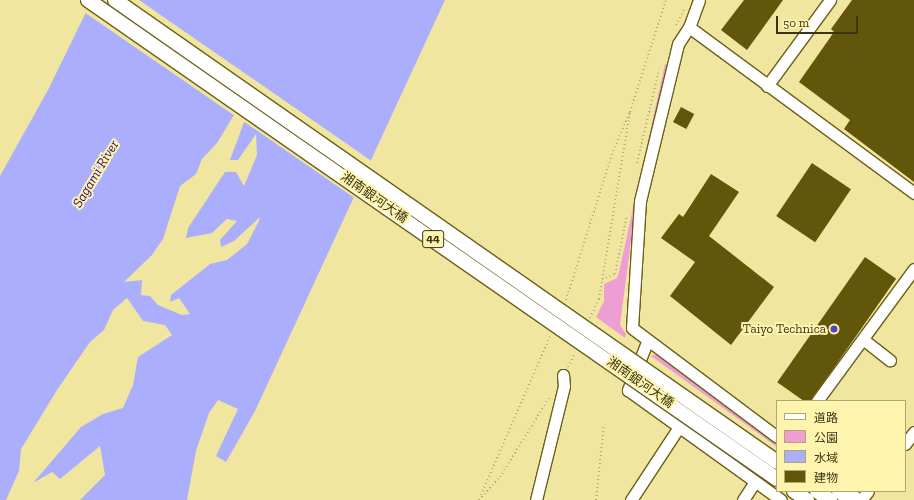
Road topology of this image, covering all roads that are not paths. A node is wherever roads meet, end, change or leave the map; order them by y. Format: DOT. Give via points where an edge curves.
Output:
graph roads {
  1 [pos="88,0"];
  2 [pos="115,0"];
  3 [pos="699,0"];
  4 [pos="830,0"];
  5 [pos="689,27"];
  6 [pos="767,86"];
  7 [pos="914,193"];
  8 [pos="914,269"];
  9 [pos="864,340"];
  10 [pos="648,342"];
  11 [pos="890,360"];
  12 [pos="563,375"];
  13 [pos="818,400"];
  14 [pos="679,427"];
  15 [pos="914,432"];
  16 [pos="776,436"];
  17 [pos="906,443"];
  18 [pos="776,461"];
  19 [pos="776,478"];
  20 [pos="754,483"];
  21 [pos="795,492"];
  22 [pos="818,492"];
  23 [pos="840,492"];
  24 [pos="849,492"];
  25 [pos="867,492"];
  26 [pos="536,500"];
  27 [pos="631,500"];
  28 [pos="742,500"];
  29 [pos="781,500"];
  30 [pos="806,500"];
  31 [pos="830,500"];
  32 [pos="850,500"];
  33 [pos="861,500"];
  1 -- 19 [label="main road, 湘南銀河大橋 / 44, bridge"];
  2 -- 18 [label="main road, 湘南銀河大橋 / 44, bridge"];
  3 -- 5 [label="street"];
  4 -- 6 [label="street"];
  5 -- 6 [label="street"];
  5 -- 10 [label="street" via="678,44 640,201 632,328"];
  6 -- 7 [label="street"];
  8 -- 9 [label="street"];
  9 -- 11 [label="street"];
  9 -- 13 [label="street"];
  10 -- 14 [label="street" via="628,390"];
  10 -- 16 [label="street"];
  12 -- 26 [label="street" via="564,386"];
  14 -- 20 [label="street"];
  14 -- 27 [label="street"];
  15 -- 17 [label="street"];
  20 -- 28 [label="street"];
  20 -- 29 [label="street"];
  21 -- 30 [label="main road"];
  22 -- 31 [label="main road"];
  23 -- 32 [label="main road"];
  24 -- 33 [label="street"];
  25 -- 33 [label="street"];
}
